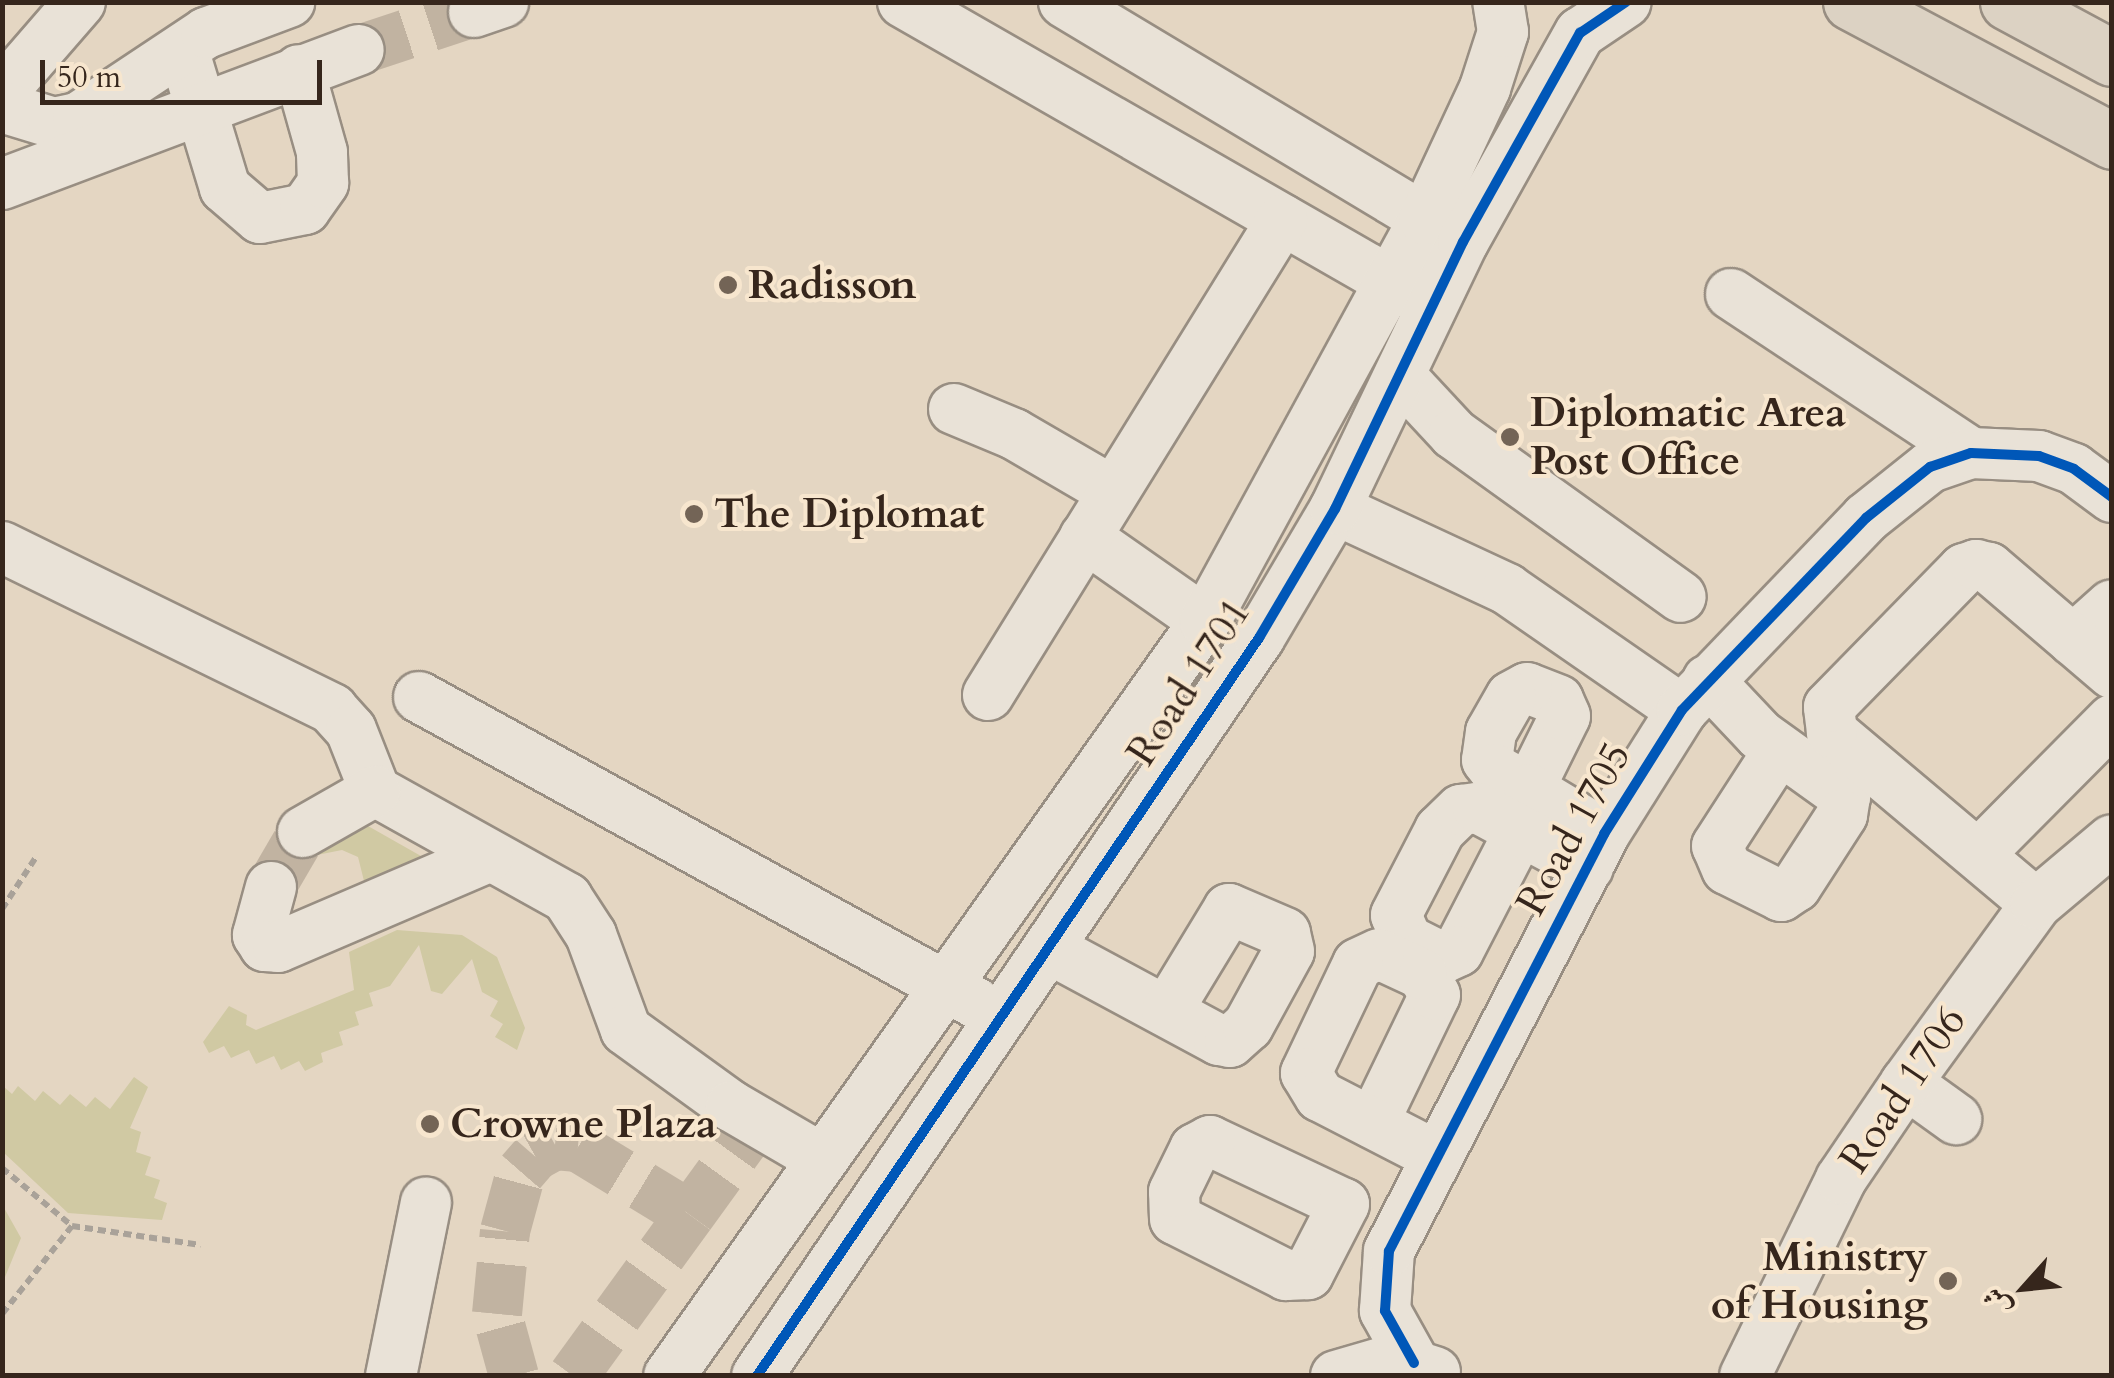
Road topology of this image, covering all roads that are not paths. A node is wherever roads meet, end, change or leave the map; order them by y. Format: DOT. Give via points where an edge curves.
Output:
graph roads {
  1 [pos="80,2"];
  2 [pos="290,2"];
  3 [pos="903,2"];
  4 [pos="1064,2"];
  5 [pos="1498,2"];
  6 [pos="1626,2"];
  7 [pos="1852,2"];
  8 [pos="2008,2"];
  9 [pos="183,49"];
  10 [pos="359,50"];
  11 [pos="2112,58"];
  12 [pos="299,70"];
  13 [pos="2,92"];
  14 [pos="200,106"];
  15 [pos="2,107"];
  16 [pos="2112,140"];
  17 [pos="2,184"];
  18 [pos="1362,185"];
  19 [pos="1282,220"];
  20 [pos="1444,230"];
  21 [pos="1328,246"];
  22 [pos="1412,294"];
  23 [pos="1732,294"];
  24 [pos="1402,378"];
  25 [pos="954,409"];
  26 [pos="1378,426"];
  27 [pos="1469,446"];
  28 [pos="1971,453"];
  29 [pos="1112,491"];
  30 [pos="2112,497"];
  31 [pos="1335,509"];
  32 [pos="1085,536"];
  33 [pos="2,547"];
  34 [pos="1681,597"];
  35 [pos="2112,605"];
  36 [pos="1205,621"];
  37 [pos="2073,640"];
  38 [pos="2112,674"];
  39 [pos="988,695"];
  40 [pos="1695,695"];
  41 [pos="419,697"];
  42 [pos="2112,720"];
  43 [pos="1779,750"];
  44 [pos="375,791"];
  45 [pos="1524,810"];
  46 [pos="303,832"];
  47 [pos="1596,851"];
  48 [pos="1979,854"];
  49 [pos="488,857"];
  50 [pos="2102,867"];
  51 [pos="271,887"];
  52 [pos="2036,904"];
  53 [pos="1050,949"];
  54 [pos="946,989"];
  55 [pos="1167,1011"];
  56 [pos="1004,1016"];
  57 [pos="1906,1083"];
  58 [pos="1956,1118"];
  59 [pos="1373,1123"];
  60 [pos="1436,1156"];
  61 [pos="822,1159"];
  62 [pos="426,1203"];
  63 [pos="1344,1204"];
  64 [pos="1407,1210"];
  65 [pos="1428,1369"];
  66 [pos="390,1376"];
  67 [pos="670,1376"];
  68 [pos="757,1376"];
  69 [pos="1336,1376"];
  70 [pos="1746,1376"];
  1 -- 13 [label="street"];
  2 -- 9 [label="street" via="241,17"];
  3 -- 19 [label="street"];
  4 -- 18 [label="street"];
  5 -- 20 [label="street, Road 1701" via="1503,32"];
  6 -- 20 [label="street, Road 1701" via="1580,32"];
  7 -- 16 [label="main road"];
  8 -- 11 [label="main road"];
  9 -- 14 [label="street"];
  9 -- 15 [label="street" via="78,118 54,123"];
  10 -- 12 [label="street"];
  12 -- 14 [label="street"];
  12 -- 14 [label="street" via="325,168 316,197 291,216 260,218 234,202"];
  14 -- 17 [label="street" via="96,153"];
  18 -- 20 [label="street"];
  18 -- 21 [label="street"];
  19 -- 21 [label="street"];
  19 -- 29 [label="street"];
  20 -- 22 [label="street, Road 1701"];
  21 -- 22 [label="street"];
  22 -- 24 [label="street, Road 1701"];
  22 -- 36 [label="street, Road 1701"];
  23 -- 28 [label="street"];
  24 -- 26 [label="street, Road 1701"];
  24 -- 27 [label="street"];
  25 -- 29 [label="street" via="1014,434"];
  26 -- 27 [label="street" via="1434,431"];
  26 -- 31 [label="street, Road 1701"];
  27 -- 34 [label="street"];
  28 -- 30 [label="street, Road 1705" via="2039,456 2074,469"];
  28 -- 40 [label="street, Road 1705" via="1930,467 1866,518"];
  29 -- 32 [label="street"];
  31 -- 40 [label="street, Road 1705" via="1507,589"];
  31 -- 53 [label="street, Road 1701" via="1259,638"];
  32 -- 36 [label="street"];
  32 -- 39 [label="street"];
  33 -- 44 [label="street" via="332,709 351,730"];
  35 -- 37 [label="street"];
  36 -- 54 [label="street, Road 1701"];
  37 -- 38 [label="street"];
  37 -- 48 [label="street" via="1988,568 1964,568 1829,707 1832,732"];
  40 -- 43 [label="street"];
  40 -- 47 [label="street, Road 1705"];
  41 -- 54 [label="street"];
  42 -- 48 [label="street"];
  44 -- 46 [label="street"];
  44 -- 49 [label="street"];
  45 -- 47 [label="street"];
  47 -- 60 [label="street, Road 1705"];
  48 -- 52 [label="street"];
  49 -- 51 [label="street" via="278,947 265,946 258,936"];
  49 -- 61 [label="street" via="567,898 592,935 620,1022 751,1130"];
  50 -- 52 [label="street, Road 1706"];
  52 -- 57 [label="street, Road 1706"];
  53 -- 55 [label="street"];
  53 -- 56 [label="street, Road 1701"];
  54 -- 56 [label="street"];
  54 -- 61 [label="street, Road 1701"];
  56 -- 68 [label="street, Road 1701"];
  57 -- 58 [label="street"];
  57 -- 70 [label="street, Road 1706" via="1841,1180"];
  59 -- 60 [label="street"];
  60 -- 64 [label="street, Road 1705"];
  61 -- 67 [label="street, Road 1701"];
  62 -- 66 [label="street"];
  63 -- 64 [label="street" via="1361,1190"];
  64 -- 65 [label="street, Road 1705" via="1382,1290 1391,1330"];
  65 -- 69 [label="street, Road 1705" via="1374,1360"];
}
